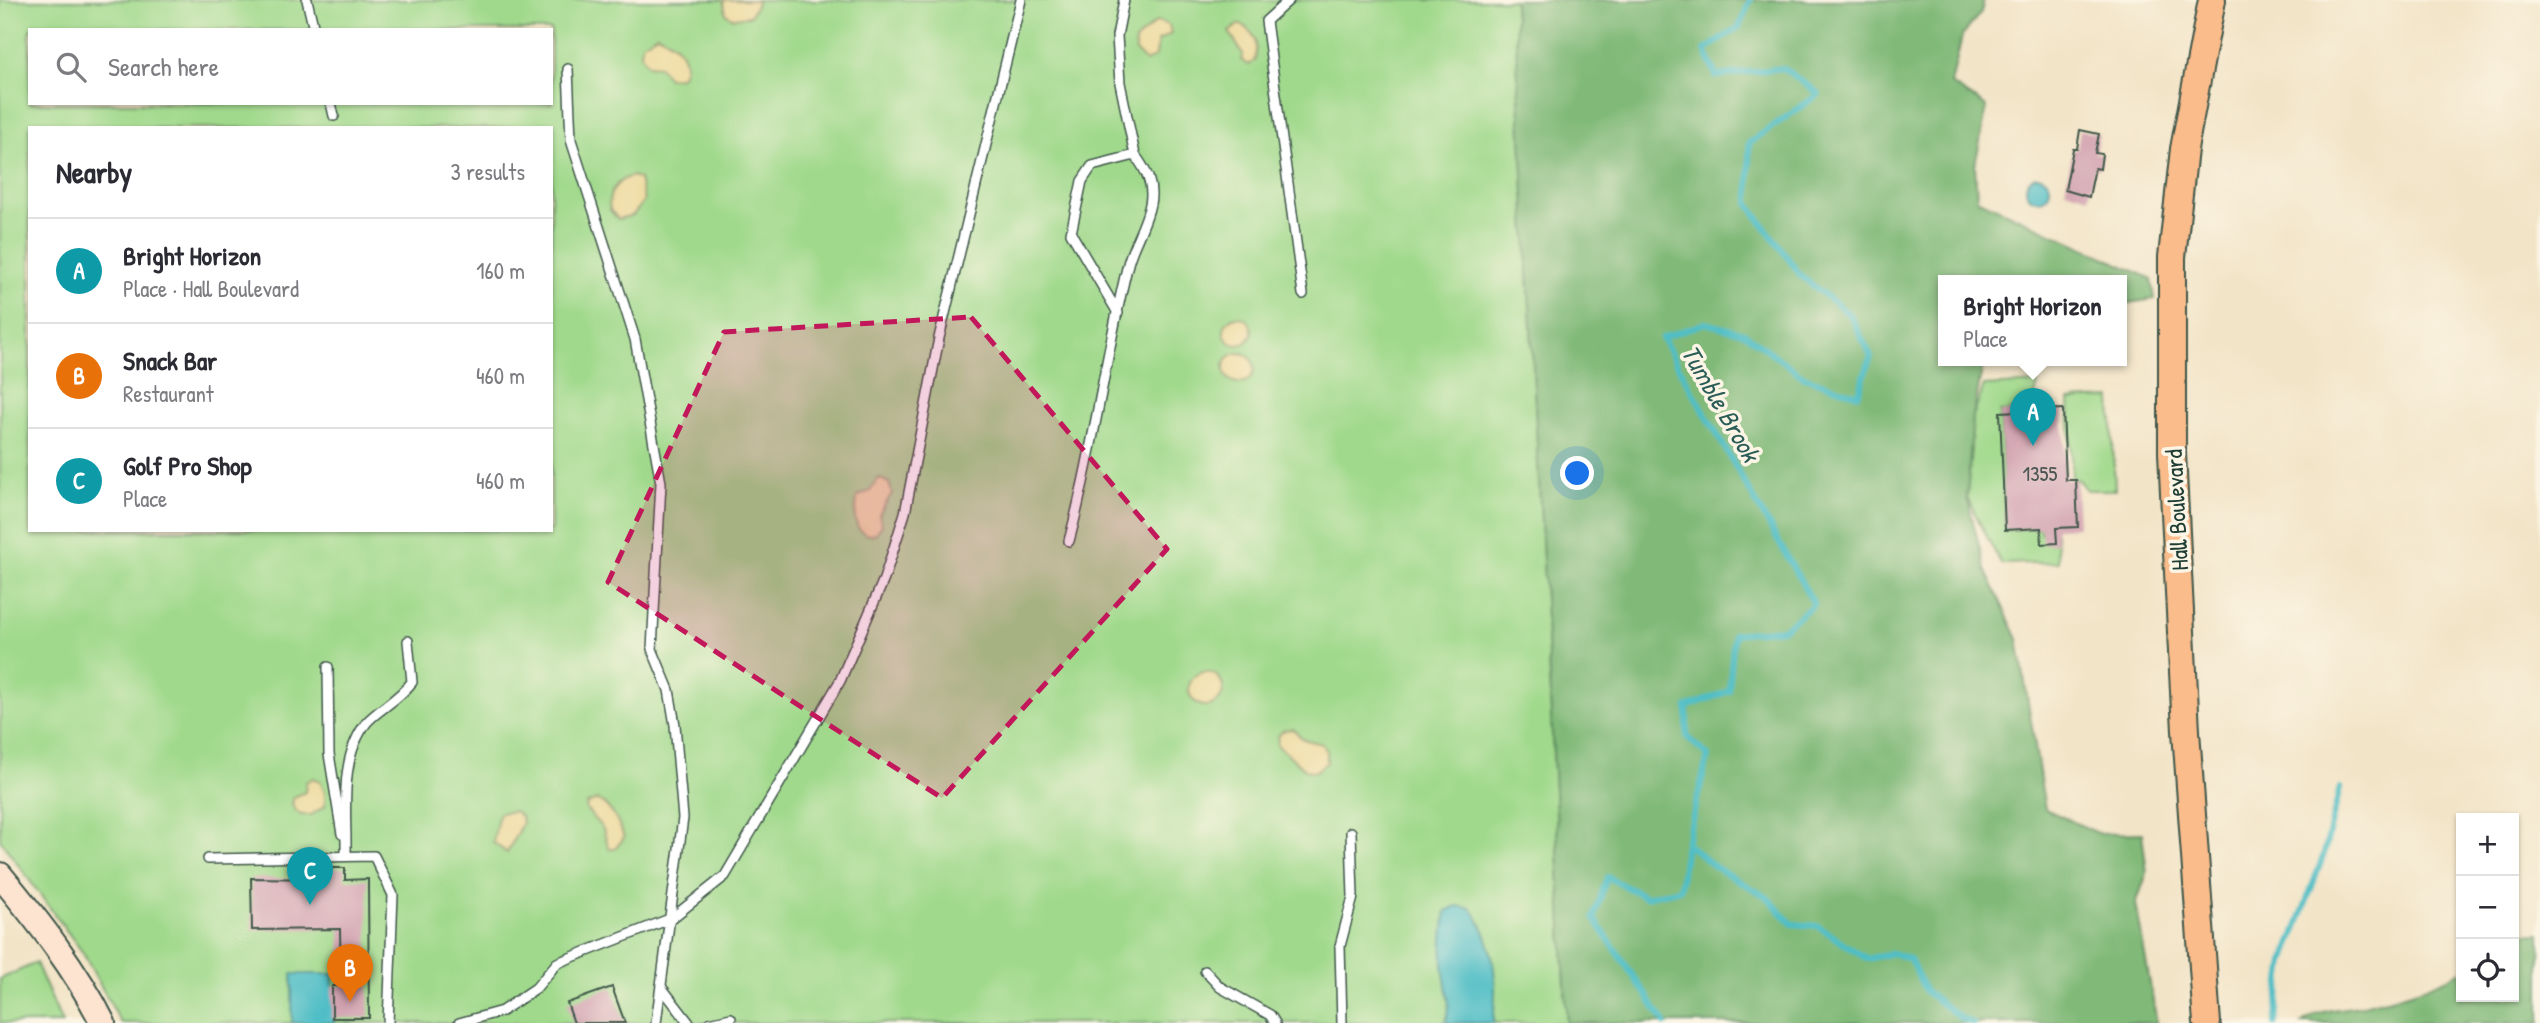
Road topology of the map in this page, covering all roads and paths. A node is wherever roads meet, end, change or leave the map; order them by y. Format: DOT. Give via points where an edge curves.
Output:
graph roads {
  1 [pos="307,0"];
  2 [pos="1021,0"];
  3 [pos="1124,0"];
  4 [pos="1289,0"];
  5 [pos="2212,0"];
  6 [pos="314,28"];
  7 [pos="568,69"];
  8 [pos="331,105"];
  9 [pos="334,116"];
  10 [pos="1135,155"];
  11 [pos="1303,294"];
  12 [pos="1118,313"];
  13 [pos="1069,541"];
  14 [pos="408,640"];
  15 [pos="328,667"];
  16 [pos="1351,832"];
  17 [pos="346,856"];
  18 [pos="208,859"];
  19 [pos="0,875"];
  20 [pos="672,918"];
  21 [pos="1205,971"];
  22 [pos="662,988"];
  23 [pos="731,1018"];
  24 [pos="103,1023"];
  25 [pos="388,1023"];
  26 [pos="459,1023"];
  27 [pos="656,1023"];
  28 [pos="689,1023"];
  29 [pos="709,1023"];
  30 [pos="1275,1023"];
  31 [pos="1342,1023"];
  32 [pos="2207,1023"];
  1 -- 6 [label="lane"];
  2 -- 20 [label="lane" via="939,338 905,513 884,579 840,681 725,876"];
  3 -- 10 [label="lane" via="1117,36 1120,83"];
  4 -- 11 [label="lane" via="1266,21"];
  5 -- 32 [label="main road, Hall Boulevard" via="2184,149 2172,257 2172,453"];
  7 -- 20 [label="lane" via="571,140 635,339 661,483 652,649 671,702 683,818"];
  8 -- 9 [label="lane"];
  10 -- 12 [label="lane" via="1149,174 1150,203 1128,262"];
  10 -- 12 [label="lane" via="1092,166 1082,181 1071,233"];
  12 -- 13 [label="lane"];
  14 -- 17 [label="lane" via="412,682 399,699 367,722 348,761"];
  15 -- 17 [label="lane" via="329,754"];
  16 -- 31 [label="lane" via="1353,897 1340,946"];
  17 -- 18 [label="lane"];
  17 -- 25 [label="lane" via="374,856 393,895"];
  19 -- 24 [label="main road" via="50,938"];
  20 -- 22 [label="lane"];
  20 -- 26 [label="lane" via="557,963 536,988 502,1011"];
  21 -- 30 [label="lane" via="1220,987 1270,1015"];
  22 -- 27 [label="lane"];
  22 -- 28 [label="lane"];
  23 -- 29 [label="lane"];
}
